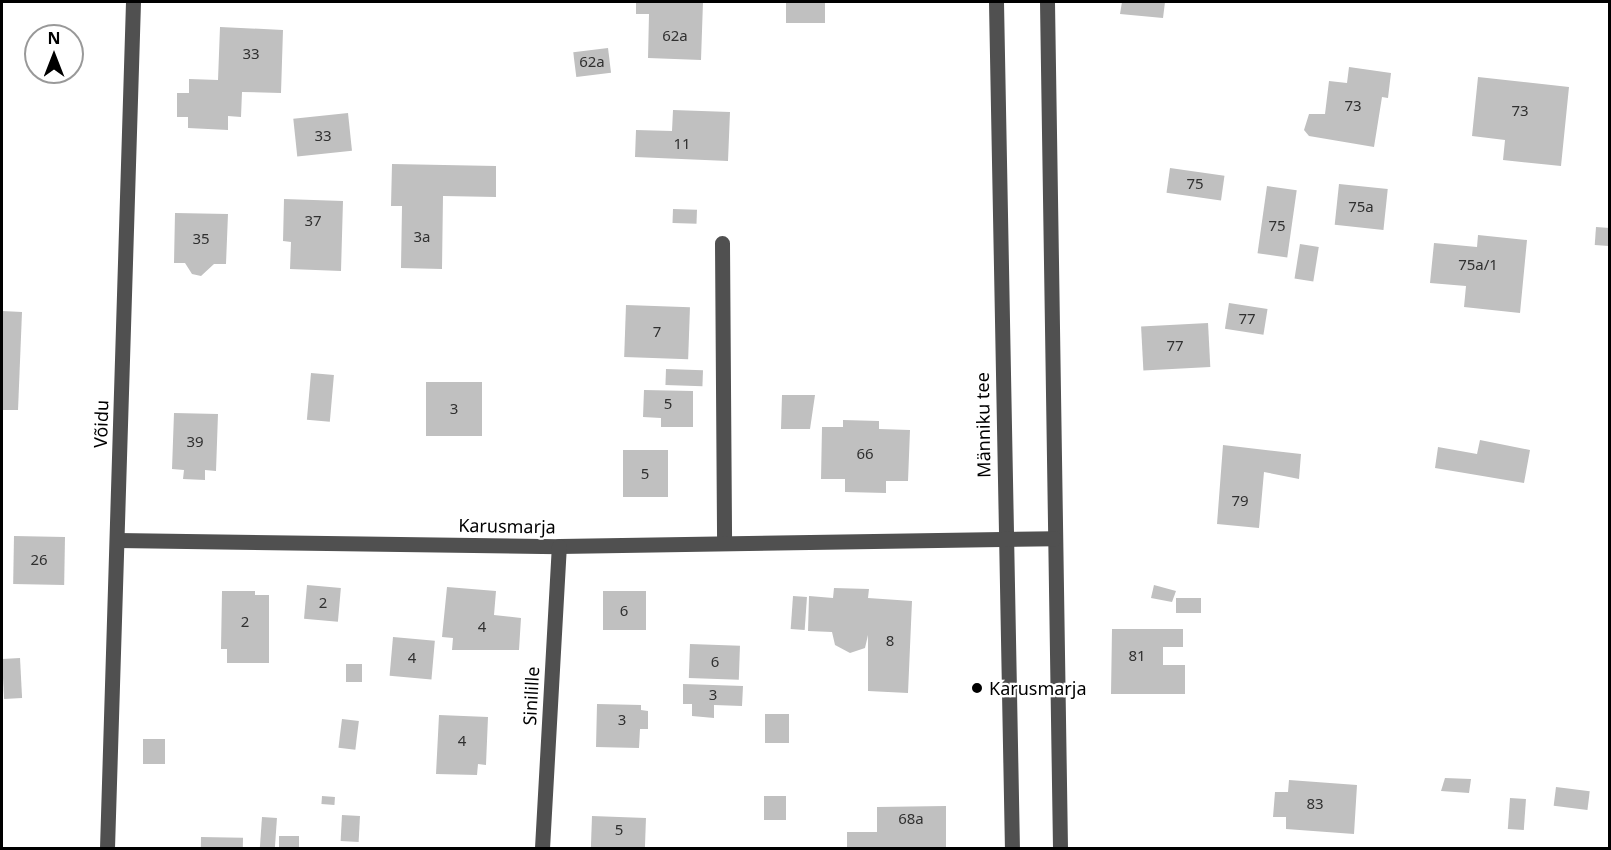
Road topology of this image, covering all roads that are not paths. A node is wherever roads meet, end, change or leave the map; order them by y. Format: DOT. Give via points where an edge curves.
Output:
graph roads {
  1 [pos="133,2"];
  2 [pos="996,2"];
  3 [pos="1047,2"];
  4 [pos="722,243"];
  5 [pos="1005,537"];
  6 [pos="1054,538"];
  7 [pos="117,540"];
  8 [pos="724,543"];
  9 [pos="559,546"];
  10 [pos="107,849"];
  11 [pos="542,849"];
  12 [pos="1012,849"];
  13 [pos="1060,849"];
  1 -- 7 [label="street, Võidu"];
  2 -- 5 [label="street, Männiku tee"];
  3 -- 6 [label="street"];
  4 -- 8 [label="street"];
  5 -- 6 [label="street, Karusmarja"];
  5 -- 8 [label="street, Karusmarja"];
  5 -- 12 [label="street, Männiku tee"];
  6 -- 13 [label="street"];
  7 -- 9 [label="street, Karusmarja"];
  7 -- 10 [label="street, Võidu"];
  8 -- 9 [label="street, Karusmarja"];
  9 -- 11 [label="street, Sinilille"];
}
